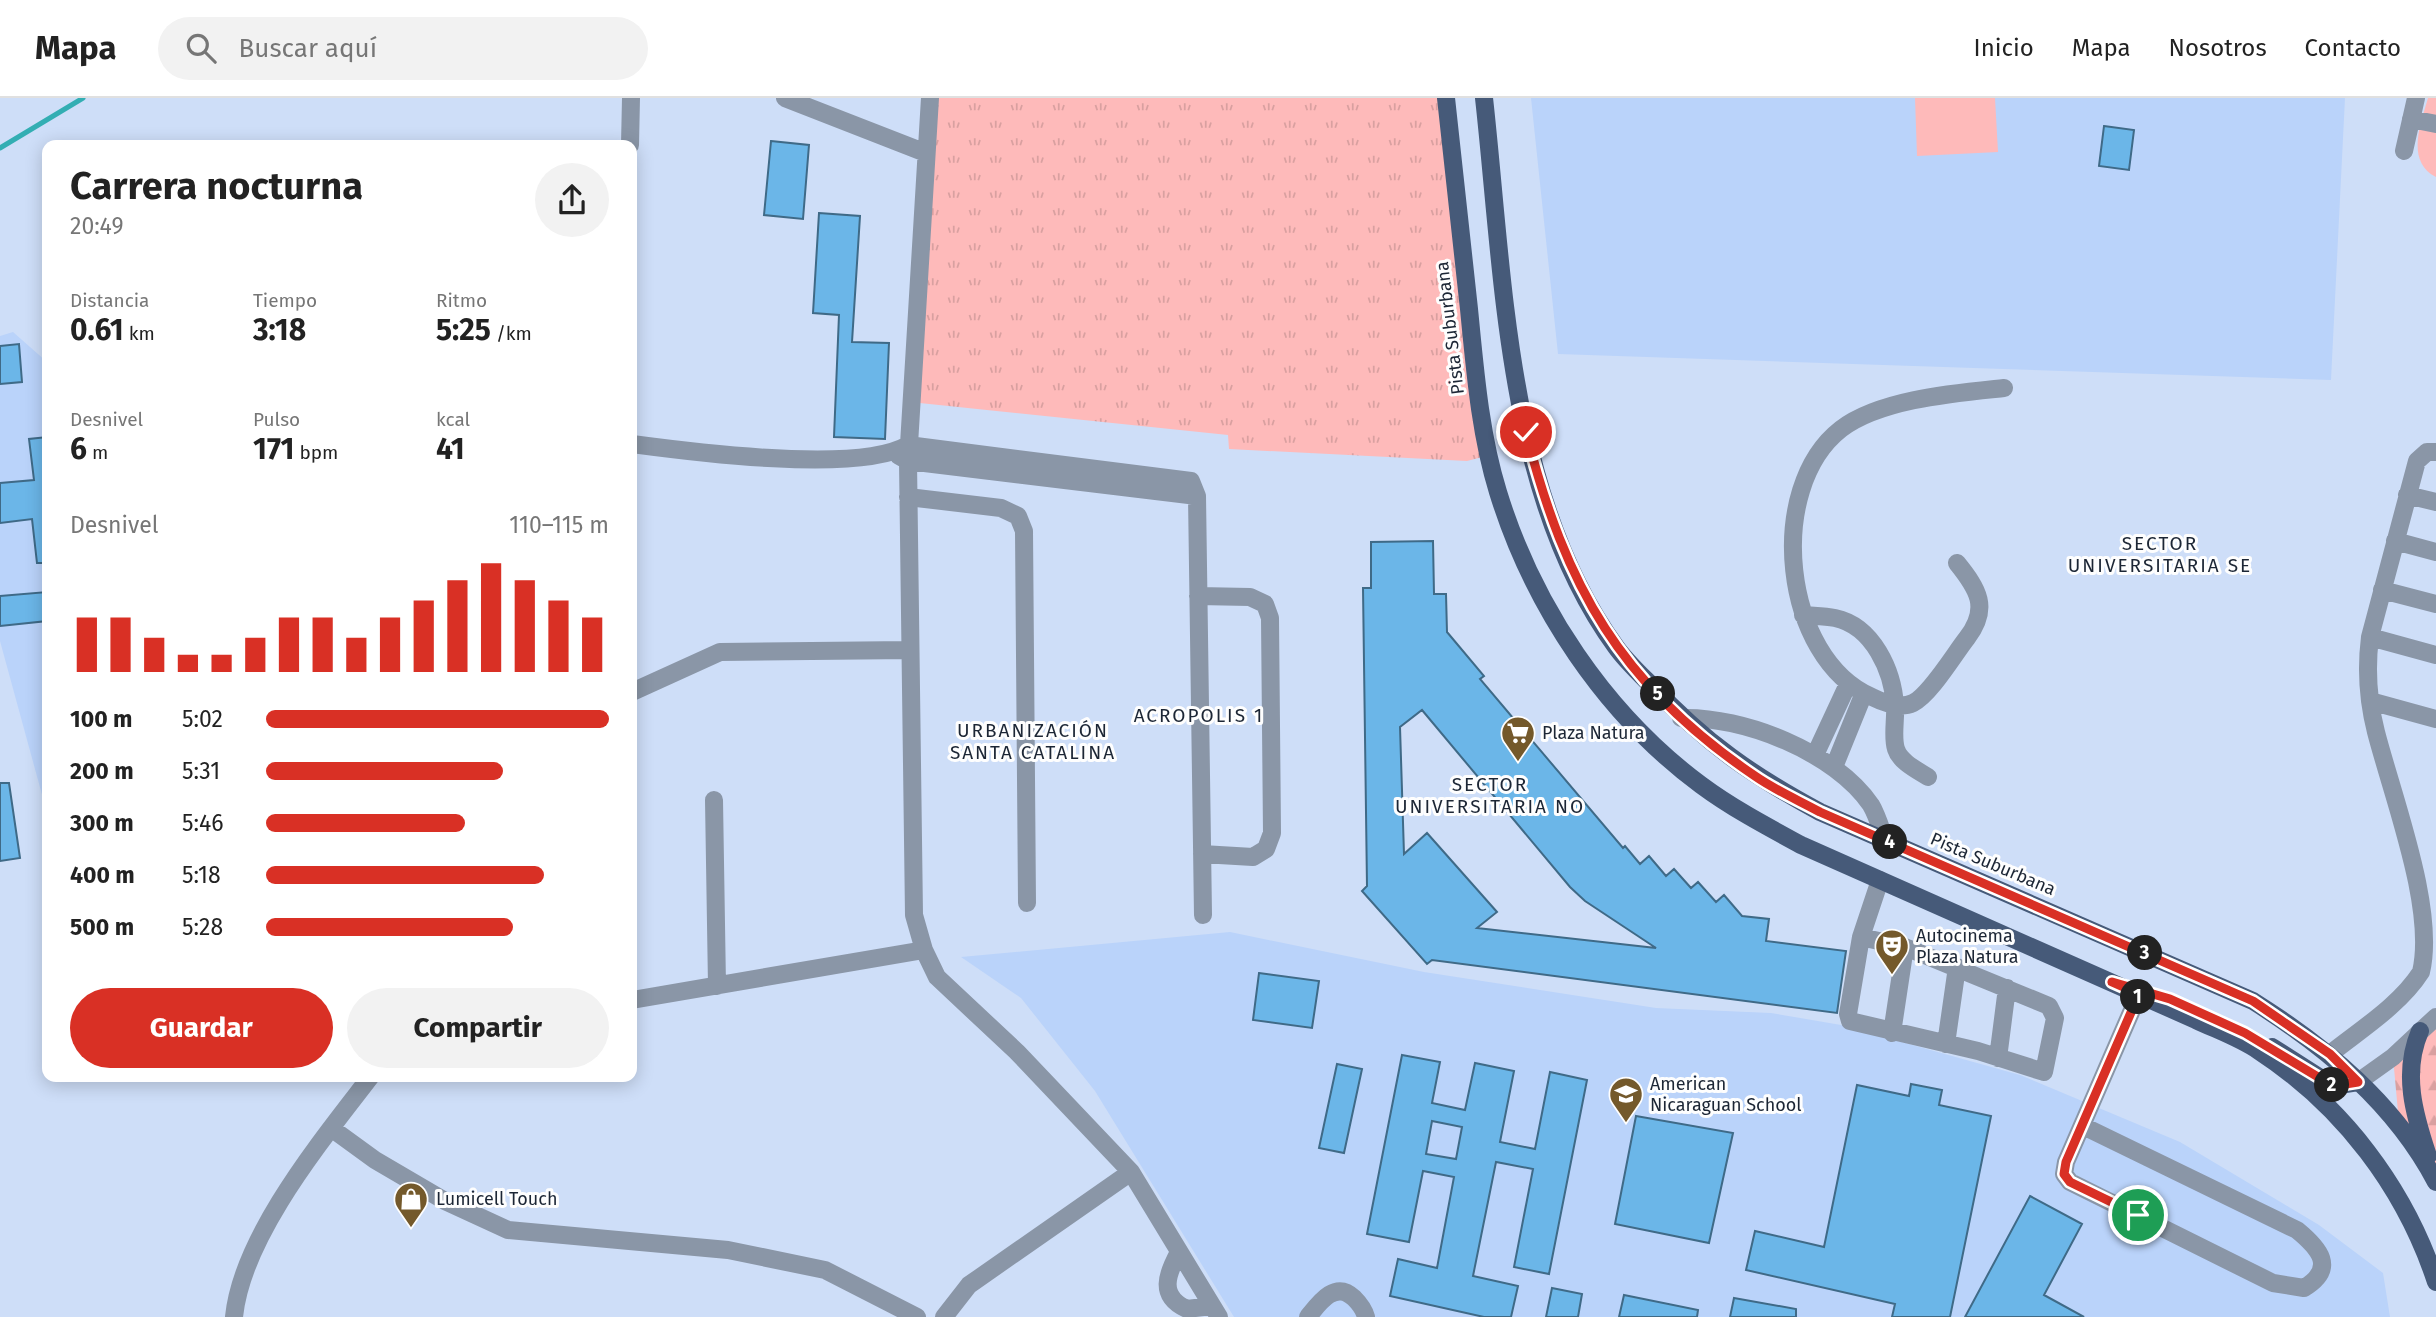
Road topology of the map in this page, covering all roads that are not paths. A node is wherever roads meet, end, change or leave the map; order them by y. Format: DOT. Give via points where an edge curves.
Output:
graph roads {
  1 [pos="631,98"];
  2 [pos="785,98"];
  3 [pos="930,98"];
  4 [pos="1446,98"];
  5 [pos="1484,98"];
  6 [pos="2416,98"];
  7 [pos="2411,119"];
  8 [pos="2436,124"];
  9 [pos="630,140"];
  10 [pos="2404,151"];
  11 [pos="926,153"];
  12 [pos="2004,388"];
  13 [pos="637,445"];
  14 [pos="2436,452"];
  15 [pos="904,453"];
  16 [pos="2407,495"];
  17 [pos="908,496"];
  18 [pos="2436,502"];
  19 [pos="2395,541"];
  20 [pos="2436,552"];
  21 [pos="1957,564"];
  22 [pos="2382,590"];
  23 [pos="1198,596"];
  24 [pos="2436,604"];
  25 [pos="1802,615"];
  26 [pos="2370,637"];
  27 [pos="910,650"];
  28 [pos="2436,655"];
  29 [pos="1848,684"];
  30 [pos="637,690"];
  31 [pos="1864,693"];
  32 [pos="2370,701"];
  33 [pos="1895,705"];
  34 [pos="1681,718"];
  35 [pos="2436,719"];
  36 [pos="1815,755"];
  37 [pos="1834,767"];
  38 [pos="1928,777"];
  39 [pos="713,800"];
  40 [pos="1885,840"];
  41 [pos="1202,855"];
  42 [pos="1880,880"];
  43 [pos="1027,904"];
  44 [pos="1203,915"];
  45 [pos="1861,937"];
  46 [pos="1905,947"];
  47 [pos="924,950"];
  48 [pos="1957,967"];
  49 [pos="2112,982"];
  50 [pos="717,986"];
  51 [pos="2007,988"];
  52 [pos="2139,994"];
  53 [pos="637,999"];
  54 [pos="2436,1017"];
  55 [pos="2420,1031"];
  56 [pos="1892,1033"];
  57 [pos="1946,1044"];
  58 [pos="2330,1054"];
  59 [pos="1998,1058"];
  60 [pos="366,1082"];
  61 [pos="2358,1082"];
  62 [pos="2083,1126"];
  63 [pos="331,1128"];
  64 [pos="1131,1172"];
  65 [pos="2435,1181"];
  66 [pos="1180,1252"];
  67 [pos="2436,1282"];
  68 [pos="1216,1311"];
  69 [pos="234,1317"];
  70 [pos="917,1317"];
  71 [pos="944,1317"];
  72 [pos="1308,1317"];
  73 [pos="1366,1317"];
  1 -- 9 [label="street"];
  2 -- 11 [label="street"];
  3 -- 11 [label="street"];
  4 -- 42 [label="main road, Pista Suburbana" via="1483,424 1498,492 1550,614 1612,700 1657,748 1700,784 1790,839"];
  5 -- 34 [label="main road, Pista Suburbana" via="1516,379 1543,498 1585,598 1616,649"];
  6 -- 7 [label="street"];
  7 -- 8 [label="street"];
  7 -- 10 [label="street"];
  11 -- 15 [label="street"];
  12 -- 25 [label="street" via="1886,408 1843,428 1818,451 1802,488 1794,545"];
  13 -- 15 [label="street" via="726,457 838,458"];
  14 -- 16 [label="street" via="2427,452 2417,461"];
  15 -- 17 [label="street"];
  15 -- 23 [label="street" via="1191,481 1197,496"];
  16 -- 18 [label="street"];
  16 -- 19 [label="street"];
  17 -- 27 [label="street"];
  17 -- 43 [label="street" via="1001,508 1018,516 1024,531"];
  19 -- 20 [label="street"];
  19 -- 22 [label="street"];
  21 -- 33 [label="street" via="1977,589 1980,611 1971,633 1926,692 1913,703"];
  22 -- 24 [label="street"];
  22 -- 26 [label="street"];
  23 -- 41 [label="street"];
  23 -- 41 [label="street" via="1250,597 1265,604 1270,618 1272,833 1266,849 1253,857"];
  25 -- 29 [label="street" via="1829,665"];
  25 -- 33 [label="street" via="1838,618 1856,628 1881,653"];
  26 -- 28 [label="street"];
  26 -- 32 [label="street"];
  27 -- 30 [label="street" via="720,652"];
  27 -- 47 [label="street" via="914,915"];
  29 -- 31 [label="street"];
  29 -- 36 [label="street"];
  31 -- 33 [label="street"];
  31 -- 37 [label="street"];
  32 -- 35 [label="street"];
  32 -- 58 [label="street" via="2376,732 2431,895 2435,924 2421,971 2405,992"];
  33 -- 38 [label="street" via="1895,748 1904,761"];
  34 -- 36 [label="street" via="1703,717 1756,730"];
  34 -- 40 [label="main road, Pista Suburbana" via="1757,778"];
  36 -- 37 [label="street"];
  37 -- 40 [label="street" via="1871,806"];
  39 -- 50 [label="street"];
  40 -- 58 [label="main road, Pista Suburbana" via="2253,1001"];
  41 -- 44 [label="street"];
  42 -- 45 [label="street"];
  42 -- 49 [label="main road, Pista Suburbana"];
  45 -- 46 [label="street"];
  45 -- 56 [label="street" via="1850,1021"];
  46 -- 48 [label="street"];
  46 -- 56 [label="street"];
  47 -- 50 [label="street"];
  47 -- 64 [label="street" via="937,976"];
  48 -- 51 [label="street"];
  48 -- 57 [label="street"];
  49 -- 52 [label="main road, Pista Suburbana"];
  49 -- 61 [label="main road" via="2170,999 2245,1033 2333,1086"];
  50 -- 53 [label="street"];
  51 -- 59 [label="street"];
  51 -- 59 [label="street" via="2049,1006 2055,1018 2044,1072"];
  52 -- 62 [label="street"];
  52 -- 67 [label="main road, Pista Suburbana" via="2256,1049 2346,1125 2393,1187 2421,1238"];
  54 -- 55 [label="street"];
  55 -- 61 [label="street"];
  55 -- 65 [label="main road" via="2411,1052 2410,1075 2416,1119"];
  56 -- 57 [label="street"];
  57 -- 59 [label="street"];
  58 -- 61 [label="main road, Pista Suburbana"];
  60 -- 63 [label="street"];
  61 -- 65 [label="main road, Pista Suburbana" via="2399,1123"];
  62 -- 62 [label="street" via="2066,1162 2064,1174 2070,1182 2273,1283 2304,1288 2316,1281 2321,1254 2297,1230"];
  63 -- 69 [label="street" via="265,1226 247,1267"];
  63 -- 70 [label="street" via="445,1201 508,1230 728,1250 825,1270"];
  64 -- 66 [label="street"];
  64 -- 71 [label="street" via="969,1285"];
  66 -- 68 [label="street"];
  66 -- 68 [label="street" via="1167,1273 1170,1298 1187,1309"];
  72 -- 73 [label="street" via="1324,1297 1335,1292 1349,1293"];
}
